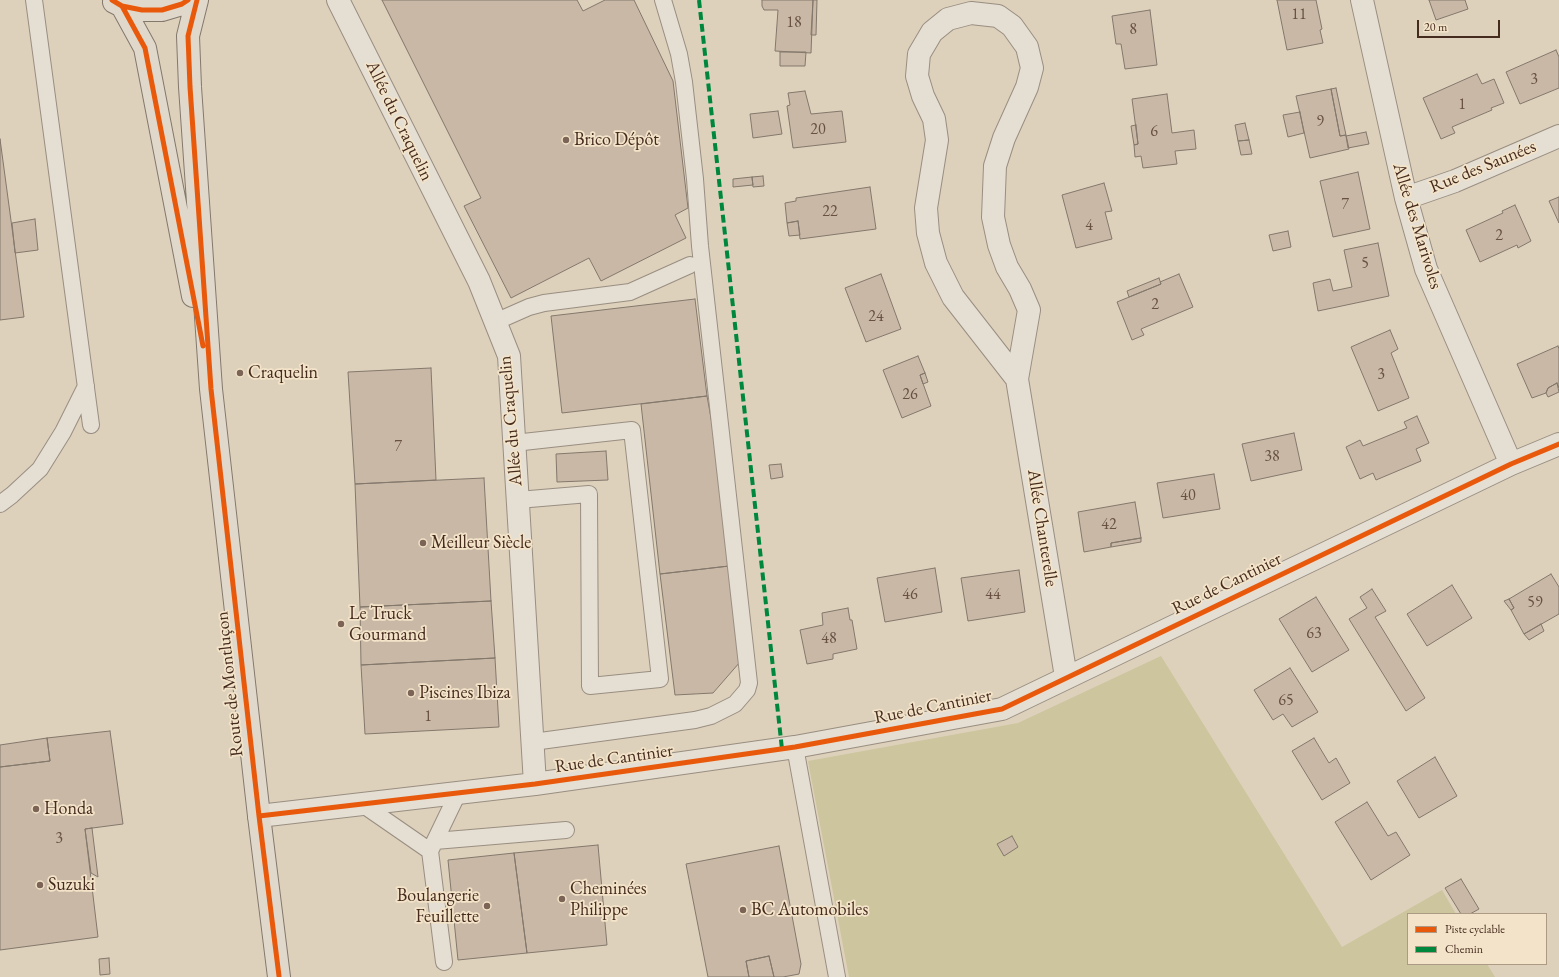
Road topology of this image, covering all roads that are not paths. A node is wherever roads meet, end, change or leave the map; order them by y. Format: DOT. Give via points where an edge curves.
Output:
graph roads {
  1 [pos="34,0"];
  2 [pos="188,0"];
  3 [pos="197,0"];
  4 [pos="338,0"];
  5 [pos="662,0"];
  6 [pos="1362,0"];
  7 [pos="117,3"];
  8 [pos="1559,136"];
  9 [pos="1406,198"];
  10 [pos="697,269"];
  11 [pos="495,322"];
  12 [pos="1017,379"];
  13 [pos="86,385"];
  14 [pos="211,389"];
  15 [pos="91,425"];
  16 [pos="514,443"];
  17 [pos="1559,444"];
  18 [pos="1511,464"];
  19 [pos="518,500"];
  20 [pos="0,504"];
  21 [pos="1066,677"];
  22 [pos="533,742"];
  23 [pos="795,748"];
  24 [pos="535,784"];
  25 [pos="458,793"];
  26 [pos="362,804"];
  27 [pos="259,816"];
  28 [pos="566,830"];
  29 [pos="432,846"];
  30 [pos="444,962"];
  31 [pos="279,977"];
  32 [pos="837,977"];
  1 -- 13 [label="lane"];
  2 -- 7 [label="main road" via="162,10 142,10"];
  3 -- 14 [label="main road, Route de Montluçon" via="188,36"];
  4 -- 11 [label="street, Allée du Craquelin" via="479,281"];
  5 -- 10 [label="lane" via="679,54 684,82 700,246"];
  6 -- 9 [label="street, Allée des Marivoles"];
  7 -- 14 [label="main road, Route de Montluçon" via="145,48"];
  8 -- 9 [label="street, Rue des Saunées" via="1454,181"];
  9 -- 18 [label="street, Allée des Marivoles" via="1426,269"];
  10 -- 11 [label="lane" via="630,292 544,303"];
  10 -- 22 [label="lane" via="746,646 749,683 747,690 742,698 727,709 695,720"];
  11 -- 16 [label="street, Allée du Craquelin" via="508,356"];
  12 -- 12 [label="street, Allée Chanterelle" via="1029,310 999,245 993,217 993,189 995,166 1004,138 1027,87 1032,68 1027,47 1012,26 998,16 971,13 948,19 932,32 919,54 917,76 934,119 937,140 926,208 928,233 936,263 953,297"];
  12 -- 21 [label="street, Allée Chanterelle"];
  13 -- 15 [label="lane"];
  13 -- 20 [label="lane" via="63,432 40,469"];
  14 -- 27 [label="main road, Route de Montluçon"];
  16 -- 19 [label="street, Allée du Craquelin"];
  16 -- 19 [label="lane" via="632,430 660,679 590,686 589,494"];
  17 -- 18 [label="street, Rue de Cantinier"];
  18 -- 21 [label="street, Rue de Cantinier"];
  19 -- 22 [label="street, Allée du Craquelin"];
  21 -- 23 [label="street, Rue de Cantinier" via="1002,709"];
  22 -- 24 [label="street, Allée du Craquelin"];
  23 -- 24 [label="street, Rue de Cantinier"];
  23 -- 32 [label="lane"];
  24 -- 25 [label="street, Rue de Cantinier"];
  25 -- 26 [label="street, Rue de Cantinier"];
  25 -- 29 [label="lane"];
  26 -- 27 [label="street, Rue de Cantinier"];
  26 -- 29 [label="lane"];
  27 -- 31 [label="main road, Route de Montluçon"];
  28 -- 29 [label="lane"];
  29 -- 30 [label="lane"];
}
